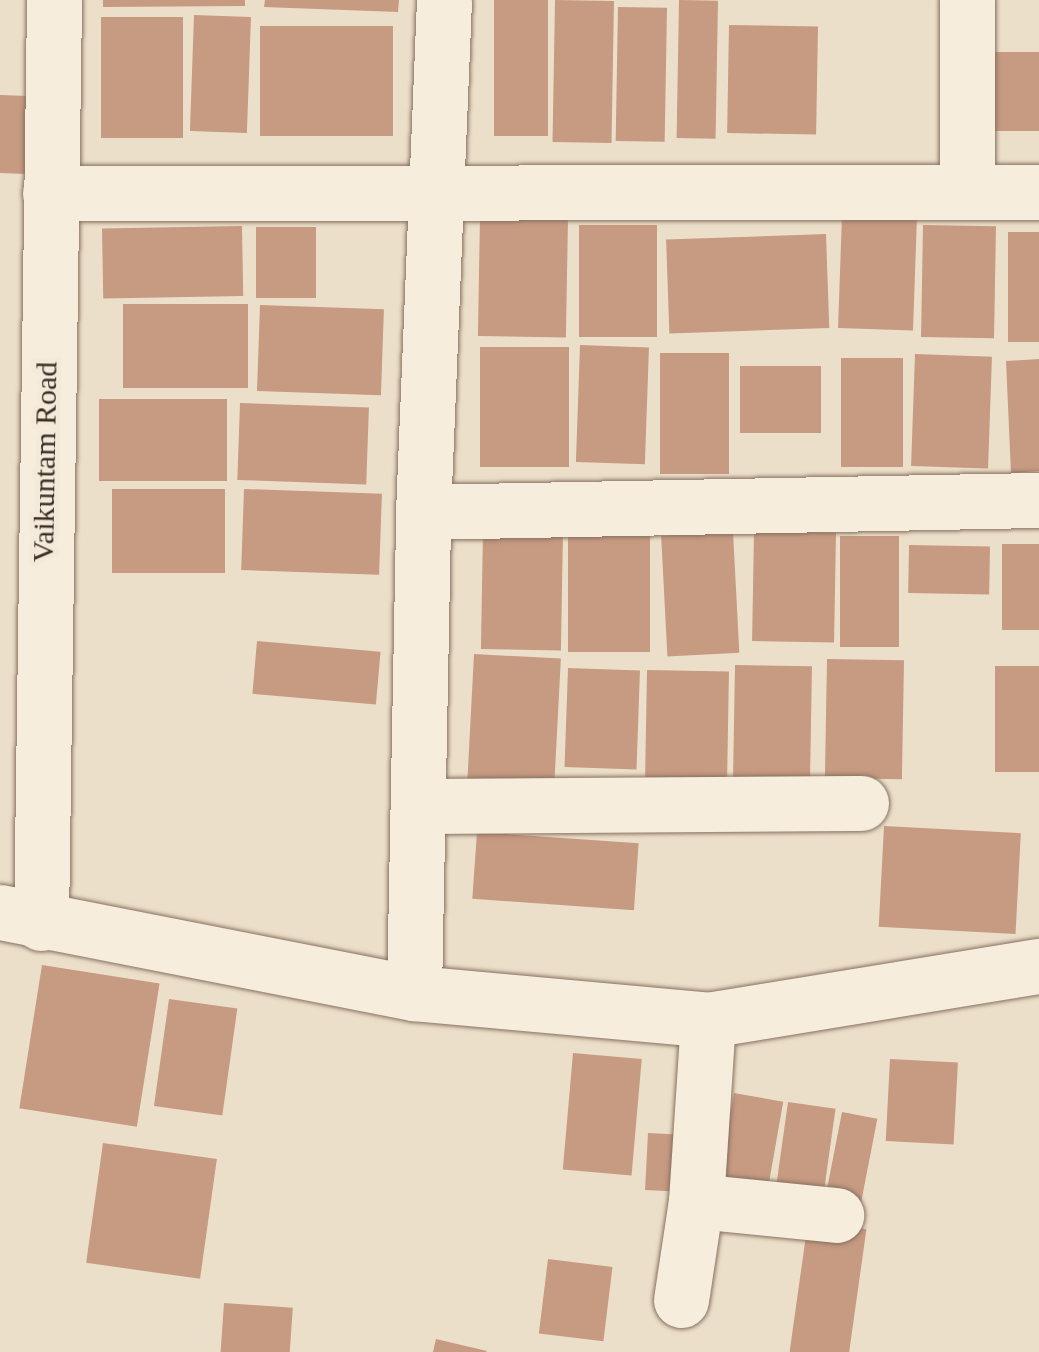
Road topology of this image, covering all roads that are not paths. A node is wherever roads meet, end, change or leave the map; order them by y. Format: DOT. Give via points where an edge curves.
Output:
graph roads {
  1 [pos="54,0"];
  2 [pos="444,0"];
  3 [pos="966,0"];
  4 [pos="433,188"];
  5 [pos="50,192"];
  6 [pos="967,192"];
  7 [pos="1039,192"];
  8 [pos="1039,500"];
  9 [pos="423,512"];
  10 [pos="21,604"];
  11 [pos="861,804"];
  12 [pos="418,806"];
  13 [pos="20,917"];
  14 [pos="1039,966"];
  15 [pos="414,993"];
  16 [pos="708,1020"];
  17 [pos="696,1201"];
  18 [pos="836,1216"];
  19 [pos="681,1300"];
  1 -- 5 [label="street, Vaikuntam Road"];
  2 -- 4 [label="street"];
  3 -- 6 [label="street"];
  4 -- 5 [label="street"];
  4 -- 6 [label="street"];
  4 -- 9 [label="street"];
  5 -- 10 [label="street, Vaikuntam Road"];
  6 -- 7 [label="street"];
  8 -- 9 [label="street"];
  9 -- 12 [label="street"];
  10 -- 13 [label="street, Vaikuntam Road"];
  11 -- 12 [label="street"];
  12 -- 15 [label="street"];
  13 -- 15 [label="street"];
  14 -- 16 [label="street"];
  15 -- 16 [label="street"];
  16 -- 17 [label="street"];
  17 -- 18 [label="street"];
  17 -- 19 [label="street"];
}
